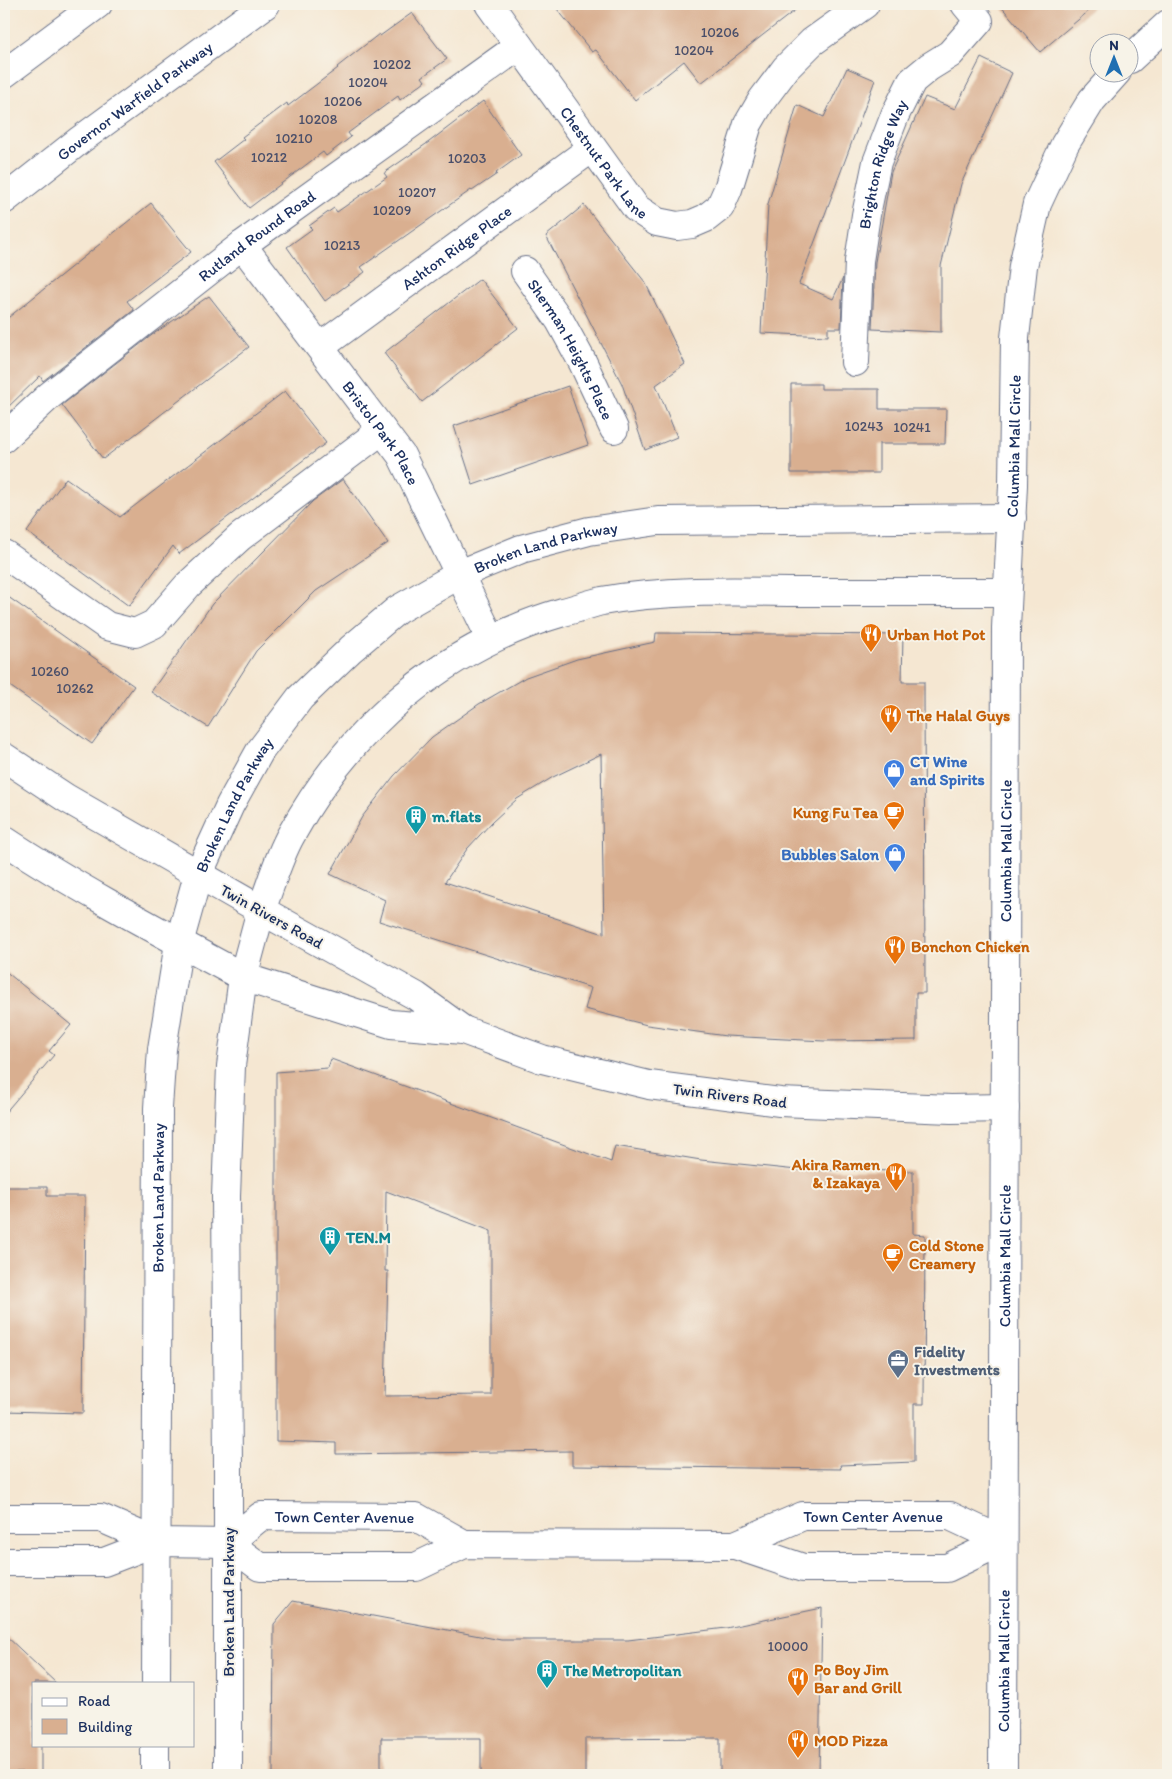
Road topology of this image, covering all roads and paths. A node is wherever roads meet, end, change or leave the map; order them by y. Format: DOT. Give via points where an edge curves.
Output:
graph roads {
  1 [pos="98,4"];
  2 [pos="266,4"];
  3 [pos="489,4"];
  4 [pos="865,4"];
  5 [pos="965,4"];
  6 [pos="1168,24"];
  7 [pos="520,46"];
  8 [pos="1140,50"];
  9 [pos="4,74"];
  10 [pos="1108,82"];
  11 [pos="592,148"];
  12 [pos="4,200"];
  13 [pos="242,245"];
  14 [pos="525,271"];
  15 [pos="320,347"];
  16 [pos="855,362"];
  17 [pos="614,429"];
  18 [pos="382,430"];
  19 [pos="4,438"];
  20 [pos="1012,518"];
  21 [pos="4,554"];
  22 [pos="460,574"];
  23 [pos="1007,592"];
  24 [pos="491,639"];
  25 [pos="4,757"];
  26 [pos="4,840"];
  27 [pos="198,875"];
  28 [pos="261,910"];
  29 [pos="179,943"];
  30 [pos="243,977"];
  31 [pos="463,1030"];
  32 [pos="1005,1108"];
  33 [pos="4,1518"];
  34 [pos="1003,1540"];
  35 [pos="156,1542"];
  36 [pos="228,1543"];
  37 [pos="464,1544"];
  38 [pos="734,1545"];
  39 [pos="4,1562"];
  40 [pos="156,1682"];
  41 [pos="156,1746"];
  42 [pos="155,1775"];
  43 [pos="228,1775"];
  44 [pos="1002,1775"];
  1 -- 9 [label="street"];
  2 -- 12 [label="street, Governor Warfield Parkway" via="80,140"];
  3 -- 7 [label="street, Chestnut Park Lane"];
  4 -- 11 [label="street, Chestnut Park Lane" via="812,42 786,68 762,100 748,124 720,207 706,218 677,226 656,222 636,208"];
  5 -- 16 [label="street, Brighton Ridge Way" via="979,21 950,54 912,81 877,162 859,261"];
  6 -- 8 [label="street"];
  7 -- 11 [label="street, Chestnut Park Lane"];
  7 -- 13 [label="street, Rutland Round Road"];
  10 -- 20 [label="street, Columbia Mall Circle" via="1092,100 1065,144 1037,204 1023,266 1015,338"];
  11 -- 15 [label="street, Ashton Ridge Place"];
  13 -- 15 [label="street, Bristol Park Place"];
  13 -- 19 [label="street, Rutland Round Road" via="49,396"];
  14 -- 17 [label="street, Sherman Heights Place" via="583,363"];
  15 -- 18 [label="street, Bristol Park Place"];
  18 -- 21 [label="street" via="240,537 188,585 154,624 135,633 107,626"];
  18 -- 22 [label="street, Bristol Park Place" via="401,455"];
  20 -- 22 [label="street, Broken Land Parkway" via="658,521 589,531 521,549"];
  20 -- 23 [label="street, Columbia Mall Circle"];
  22 -- 24 [label="street, Bristol Park Place"];
  22 -- 27 [label="street, Broken Land Parkway" via="397,610 351,648 300,698 260,751 230,805"];
  23 -- 24 [label="street, Broken Land Parkway" via="666,593 600,602 543,618"];
  23 -- 32 [label="street, Columbia Mall Circle"];
  24 -- 28 [label="street, Broken Land Parkway" via="443,666 400,698 355,742 318,790 290,837"];
  25 -- 27 [label="street, Twin Rivers Road" via="66,798"];
  26 -- 29 [label="street, Twin Rivers Road"];
  27 -- 28 [label="street, Twin Rivers Road"];
  27 -- 29 [label="street, Broken Land Parkway"];
  28 -- 30 [label="street, Broken Land Parkway"];
  28 -- 31 [label="street, Twin Rivers Road" via="416,996"];
  29 -- 30 [label="street, Twin Rivers Road"];
  29 -- 35 [label="street, Broken Land Parkway" via="162,1049 158,1108"];
  30 -- 31 [label="street, Twin Rivers Road" via="392,1024"];
  30 -- 36 [label="street, Broken Land Parkway" via="231,1066 226,1187"];
  31 -- 32 [label="street, Twin Rivers Road" via="542,1059 649,1085 780,1102"];
  32 -- 34 [label="street, Columbia Mall Circle"];
  33 -- 35 [label="street" via="101,1518"];
  34 -- 38 [label="street, Town Center Avenue" via="947,1568 803,1568"];
  34 -- 38 [label="street, Town Center Avenue" via="950,1516 803,1516"];
  34 -- 44 [label="street, Columbia Mall Circle"];
  35 -- 36 [label="street"];
  35 -- 39 [label="street" via="104,1562"];
  35 -- 40 [label="street, Broken Land Parkway"];
  36 -- 37 [label="street, Town Center Avenue" via="260,1567 416,1567"];
  36 -- 37 [label="street, Town Center Avenue" via="261,1516 416,1517"];
  36 -- 43 [label="street, Broken Land Parkway"];
  37 -- 38 [label="street, Town Center Avenue"];
  41 -- 42 [label="street"];
}
